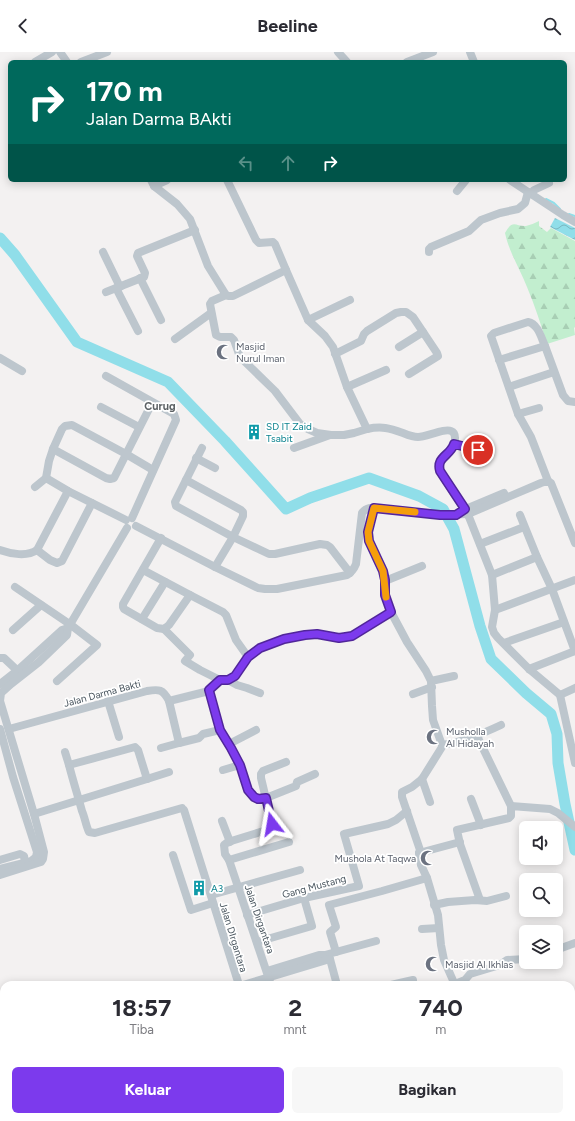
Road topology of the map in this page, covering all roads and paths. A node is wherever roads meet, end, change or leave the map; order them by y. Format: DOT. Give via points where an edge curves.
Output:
graph roads {
  1 [pos="52,52"];
  2 [pos="107,52"];
  3 [pos="338,52"];
  4 [pos="433,52"];
  5 [pos="38,60"];
  6 [pos="87,60"];
  7 [pos="345,60"];
  8 [pos="412,60"];
  9 [pos="228,182"];
  10 [pos="464,182"];
  11 [pos="514,182"];
  12 [pos="152,183"];
  13 [pos="549,183"];
  14 [pos="457,191"];
  15 [pos="531,192"];
  16 [pos="575,222"];
  17 [pos="195,230"];
  18 [pos="103,252"];
  19 [pos="429,252"];
  20 [pos="286,270"];
  21 [pos="140,278"];
  22 [pos="118,288"];
  23 [pos="106,292"];
  24 [pos="226,295"];
  25 [pos="350,300"];
  26 [pos="211,313"];
  27 [pos="161,320"];
  28 [pos="308,320"];
  29 [pos="138,331"];
  30 [pos="423,332"];
  31 [pos="175,339"];
  32 [pos="544,346"];
  33 [pos="398,347"];
  34 [pos="335,354"];
  35 [pos="0,358"];
  36 [pos="499,360"];
  37 [pos="386,370"];
  38 [pos="22,371"];
  39 [pos="554,372"];
  40 [pos="409,374"];
  41 [pos="106,376"];
  42 [pos="347,387"];
  43 [pos="509,388"];
  44 [pos="575,402"];
  45 [pos="152,403"];
  46 [pos="101,407"];
  47 [pos="539,408"];
  48 [pos="518,414"];
  49 [pos="139,427"];
  50 [pos="367,429"];
  51 [pos="331,435"];
  52 [pos="454,444"];
  53 [pos="202,448"];
  54 [pos="294,448"];
  55 [pos="53,449"];
  56 [pos="478,450"];
  57 [pos="126,454"];
  58 [pos="196,458"];
  59 [pos="215,468"];
  60 [pos="153,470"];
  61 [pos="46,478"];
  62 [pos="547,479"];
  63 [pos="186,480"];
  64 [pos="35,487"];
  65 [pos="68,491"];
  66 [pos="92,503"];
  67 [pos="374,508"];
  68 [pos="466,512"];
  69 [pos="520,515"];
  70 [pos="130,523"];
  71 [pos="524,527"];
  72 [pos="575,532"];
  73 [pos="233,537"];
  74 [pos="161,538"];
  75 [pos="575,542"];
  76 [pos="480,544"];
  77 [pos="0,550"];
  78 [pos="38,550"];
  79 [pos="537,557"];
  80 [pos="422,566"];
  81 [pos="215,567"];
  82 [pos="143,570"];
  83 [pos="350,573"];
  84 [pos="492,575"];
  85 [pos="385,580"];
  86 [pos="575,580"];
  87 [pos="165,582"];
  88 [pos="15,587"];
  89 [pos="552,589"];
  90 [pos="190,595"];
  91 [pos="41,605"];
  92 [pos="495,610"];
  93 [pos="391,612"];
  94 [pos="142,619"];
  95 [pos="564,622"];
  96 [pos="69,626"];
  97 [pos="164,629"];
  98 [pos="13,630"];
  99 [pos="504,643"];
  100 [pos="575,651"];
  101 [pos="248,657"];
  102 [pos="0,658"];
  103 [pos="529,669"];
  104 [pos="20,672"];
  105 [pos="454,676"];
  106 [pos="224,680"];
  107 [pos="57,681"];
  108 [pos="0,684"];
  109 [pos="431,684"];
  110 [pos="575,688"];
  111 [pos="209,690"];
  112 [pos="260,693"];
  113 [pos="413,694"];
  114 [pos="560,695"];
  115 [pos="108,701"];
  116 [pos="169,701"];
  117 [pos="501,725"];
  118 [pos="0,729"];
  119 [pos="9,729"];
  120 [pos="220,730"];
  121 [pos="256,730"];
  122 [pos="477,736"];
  123 [pos="118,738"];
  124 [pos="179,743"];
  125 [pos="229,744"];
  126 [pos="442,745"];
  127 [pos="161,748"];
  128 [pos="65,752"];
  129 [pos="286,762"];
  130 [pos="575,763"];
  131 [pos="69,765"];
  132 [pos="240,765"];
  133 [pos="223,770"];
  134 [pos="169,772"];
  135 [pos="22,774"];
  136 [pos="316,774"];
  137 [pos="13,777"];
  138 [pos="147,779"];
  139 [pos="422,779"];
  140 [pos="266,798"];
  141 [pos="470,799"];
  142 [pos="79,800"];
  143 [pos="430,802"];
  144 [pos="511,806"];
  145 [pos="407,811"];
  146 [pos="34,814"];
  147 [pos="222,821"];
  148 [pos="481,825"];
  149 [pos="575,827"];
  150 [pos="230,842"];
  151 [pos="289,842"];
  152 [pos="460,842"];
  153 [pos="419,854"];
  154 [pos="173,855"];
  155 [pos="0,860"];
  156 [pos="229,860"];
  157 [pos="25,862"];
  158 [pos="0,868"];
  159 [pos="300,870"];
  160 [pos="0,875"];
  161 [pos="427,878"];
  162 [pos="238,888"];
  163 [pos="506,896"];
  164 [pos="304,898"];
  165 [pos="212,899"];
  166 [pos="480,900"];
  167 [pos="434,905"];
  168 [pos="247,915"];
  169 [pos="439,928"];
  170 [pos="422,929"];
  171 [pos="376,941"];
  172 [pos="257,942"];
  173 [pos="575,943"];
  174 [pos="563,947"];
  175 [pos="336,952"];
  176 [pos="327,957"];
  177 [pos="519,959"];
  178 [pos="269,978"];
  179 [pos="413,980"];
  180 [pos="238,981"];
  181 [pos="257,981"];
  182 [pos="336,981"];
  183 [pos="409,981"];
  184 [pos="453,981"];
  185 [pos="463,981"];
  1 -- 5 [label="street"];
  2 -- 6 [label="street"];
  3 -- 7 [label="street"];
  4 -- 8 [label="street"];
  9 -- 20 [label="street" via="256,240 275,244"];
  10 -- 14 [label="street"];
  11 -- 15 [label="street"];
  12 -- 17 [label="street" via="184,212"];
  13 -- 15 [label="street"];
  15 -- 16 [label="street"];
  15 -- 19 [label="street" via="518,209 481,220 469,231 430,247"];
  17 -- 21 [label="street" via="138,253 145,273"];
  17 -- 24 [label="street" via="208,266"];
  18 -- 22 [label="street"];
  20 -- 24 [label="street" via="233,296"];
  20 -- 28 [label="street"];
  21 -- 22 [label="street"];
  21 -- 27 [label="street"];
  22 -- 23 [label="street"];
  22 -- 29 [label="street"];
  24 -- 26 [label="street" via="210,302"];
  25 -- 28 [label="street"];
  26 -- 31 [label="street"];
  26 -- 51 [label="street" via="216,335 231,337 234,340 240,357 275,391 300,424 317,433"];
  28 -- 34 [label="street" via="329,341"];
  30 -- 33 [label="street"];
  30 -- 34 [label="street" via="413,317 406,312 396,313 365,332 361,341"];
  30 -- 40 [label="street" via="438,356"];
  32 -- 36 [label="street"];
  32 -- 36 [label="street" via="536,325 528,322 491,336"];
  32 -- 39 [label="street"];
  34 -- 42 [label="street"];
  35 -- 38 [label="street"];
  36 -- 43 [label="street"];
  37 -- 42 [label="street"];
  39 -- 43 [label="street"];
  39 -- 44 [label="street" via="565,398"];
  41 -- 45 [label="street"];
  42 -- 50 [label="street"];
  43 -- 48 [label="street"];
  45 -- 49 [label="street"];
  45 -- 60 [label="street" via="174,414 176,420"];
  46 -- 49 [label="street"];
  47 -- 48 [label="street"];
  48 -- 62 [label="street" via="531,437"];
  49 -- 57 [label="street"];
  50 -- 51 [label="street" via="344,435"];
  50 -- 52 [label="street" via="386,427 416,437 449,430 455,435"];
  51 -- 54 [label="street"];
  52 -- 56 [label="street"];
  52 -- 68 [label="street" via="440,462 439,468"];
  53 -- 58 [label="street"];
  55 -- 57 [label="street" via="62,429 72,425"];
  55 -- 57 [label="street" via="110,479 114,478"];
  55 -- 61 [label="street"];
  57 -- 60 [label="street"];
  58 -- 59 [label="street"];
  58 -- 63 [label="street"];
  60 -- 70 [label="street"];
  61 -- 64 [label="street"];
  61 -- 65 [label="street"];
  62 -- 68 [label="street" via="540,478"];
  62 -- 72 [label="street" via="550,478 554,482"];
  62 -- 75 [label="street" via="551,483"];
  63 -- 73 [label="street" via="243,512"];
  63 -- 73 [label="street" via="174,502 176,506"];
  65 -- 66 [label="street"];
  65 -- 78 [label="street"];
  66 -- 70 [label="street"];
  66 -- 78 [label="street" via="62,561 57,563 50,560"];
  67 -- 68 [label="street" via="440,515"];
  67 -- 83 [label="street" via="366,509 362,513 356,564"];
  67 -- 85 [label="street" via="368,532 369,541"];
  68 -- 76 [label="street"];
  69 -- 71 [label="street"];
  70 -- 74 [label="street"];
  70 -- 96 [label="street"];
  71 -- 76 [label="street"];
  71 -- 79 [label="street"];
  73 -- 81 [label="street"];
  73 -- 83 [label="street" via="272,555 320,544 327,545"];
  74 -- 81 [label="street"];
  74 -- 82 [label="street"];
  76 -- 84 [label="street"];
  77 -- 78 [label="street" via="11,554"];
  79 -- 84 [label="street"];
  79 -- 89 [label="street"];
  80 -- 85 [label="street"];
  81 -- 83 [label="street" via="265,589"];
  82 -- 87 [label="street"];
  82 -- 94 [label="street" via="123,605 126,610"];
  84 -- 92 [label="street"];
  85 -- 93 [label="street" via="385,595"];
  86 -- 89 [label="street"];
  87 -- 90 [label="street"];
  87 -- 94 [label="street"];
  88 -- 91 [label="street"];
  89 -- 92 [label="street"];
  89 -- 95 [label="street"];
  90 -- 97 [label="street"];
  90 -- 101 [label="street" via="226,615 236,640"];
  91 -- 96 [label="street"];
  91 -- 98 [label="street"];
  92 -- 99 [label="street" via="492,626 494,633"];
  93 -- 101 [label="street" via="352,636 339,638 317,634 284,639 260,648"];
  93 -- 109 [label="street"];
  94 -- 97 [label="street"];
  95 -- 99 [label="street"];
  95 -- 100 [label="street"];
  96 -- 104 [label="street"];
  96 -- 107 [label="street" via="97,645"];
  97 -- 106 [label="street" via="190,654 185,661"];
  99 -- 103 [label="street"];
  100 -- 103 [label="street"];
  101 -- 106 [label="street" via="235,676"];
  102 -- 104 [label="street" via="4,658"];
  103 -- 114 [label="street"];
  104 -- 108 [label="street"];
  104 -- 119 [label="street" via="0,697"];
  105 -- 109 [label="street"];
  106 -- 111 [label="street"];
  106 -- 112 [label="street"];
  109 -- 113 [label="street"];
  109 -- 126 [label="street" via="434,720"];
  110 -- 114 [label="street"];
  111 -- 116 [label="street"];
  111 -- 120 [label="street"];
  114 -- 130 [label="street"];
  115 -- 116 [label="street, Jalan Darma Bakti" via="161,690"];
  115 -- 119 [label="street, Jalan Darma Bakti"];
  115 -- 123 [label="street"];
  116 -- 124 [label="street"];
  117 -- 122 [label="street"];
  118 -- 137 [label="street"];
  119 -- 135 [label="street"];
  120 -- 124 [label="street"];
  120 -- 125 [label="street"];
  121 -- 125 [label="street"];
  122 -- 126 [label="street"];
  122 -- 144 [label="street"];
  124 -- 127 [label="street"];
  125 -- 132 [label="street"];
  126 -- 139 [label="street"];
  128 -- 131 [label="street"];
  129 -- 140 [label="street" via="261,774"];
  131 -- 138 [label="street" via="135,747"];
  131 -- 142 [label="street"];
  132 -- 133 [label="street"];
  132 -- 140 [label="street" via="248,790 258,799"];
  134 -- 138 [label="street"];
  135 -- 137 [label="street"];
  135 -- 146 [label="street"];
  136 -- 140 [label="street" via="298,782 296,786"];
  137 -- 157 [label="street" via="37,852 34,859"];
  138 -- 142 [label="street"];
  139 -- 143 [label="street"];
  139 -- 145 [label="street" via="402,792"];
  140 -- 150 [label="street" via="272,824 270,829"];
  141 -- 148 [label="street"];
  142 -- 146 [label="street"];
  142 -- 165 [label="street, Jalan DIrgantara" via="89,832 92,833 183,809"];
  144 -- 148 [label="street" via="509,818"];
  144 -- 149 [label="street" via="550,809"];
  145 -- 153 [label="street" via="420,850"];
  145 -- 164 [label="street, Gang Mustang" via="388,824 344,834 359,886"];
  146 -- 160 [label="street" via="44,852 43,860 38,864"];
  147 -- 150 [label="street"];
  148 -- 152 [label="street" via="457,830"];
  150 -- 156 [label="street" via="224,845"];
  151 -- 156 [label="street"];
  152 -- 153 [label="street"];
  152 -- 166 [label="street"];
  153 -- 161 [label="street"];
  154 -- 165 [label="street" via="191,910"];
  155 -- 157 [label="street" via="20,854 24,856"];
  156 -- 162 [label="street, Jalan Dirgantara"];
  157 -- 158 [label="street"];
  159 -- 162 [label="street"];
  161 -- 167 [label="street"];
  161 -- 175 [label="street" via="329,905 336,928 330,932"];
  162 -- 165 [label="street"];
  162 -- 168 [label="street, Jalan Dirgantara"];
  163 -- 166 [label="street" via="487,901"];
  164 -- 168 [label="street, Gang Mustang"];
  164 -- 172 [label="street" via="312,926"];
  165 -- 180 [label="street, Jalan DIrgantara"];
  166 -- 167 [label="street"];
  167 -- 169 [label="street"];
  168 -- 172 [label="street, Jalan Dirgantara"];
  169 -- 170 [label="street"];
  169 -- 184 [label="street" via="440,945"];
  171 -- 175 [label="street, Jalan DIrgantara"];
  172 -- 178 [label="street, Jalan Dirgantara"];
  173 -- 174 [label="street"];
  175 -- 176 [label="street, Jalan DIrgantara"];
  176 -- 178 [label="street, Jalan DIrgantara"];
  176 -- 182 [label="street"];
  177 -- 185 [label="street" via="507,960 500,965 470,974"];
  178 -- 181 [label="street, Jalan DIrgantara"];
  179 -- 183 [label="street"];
}
